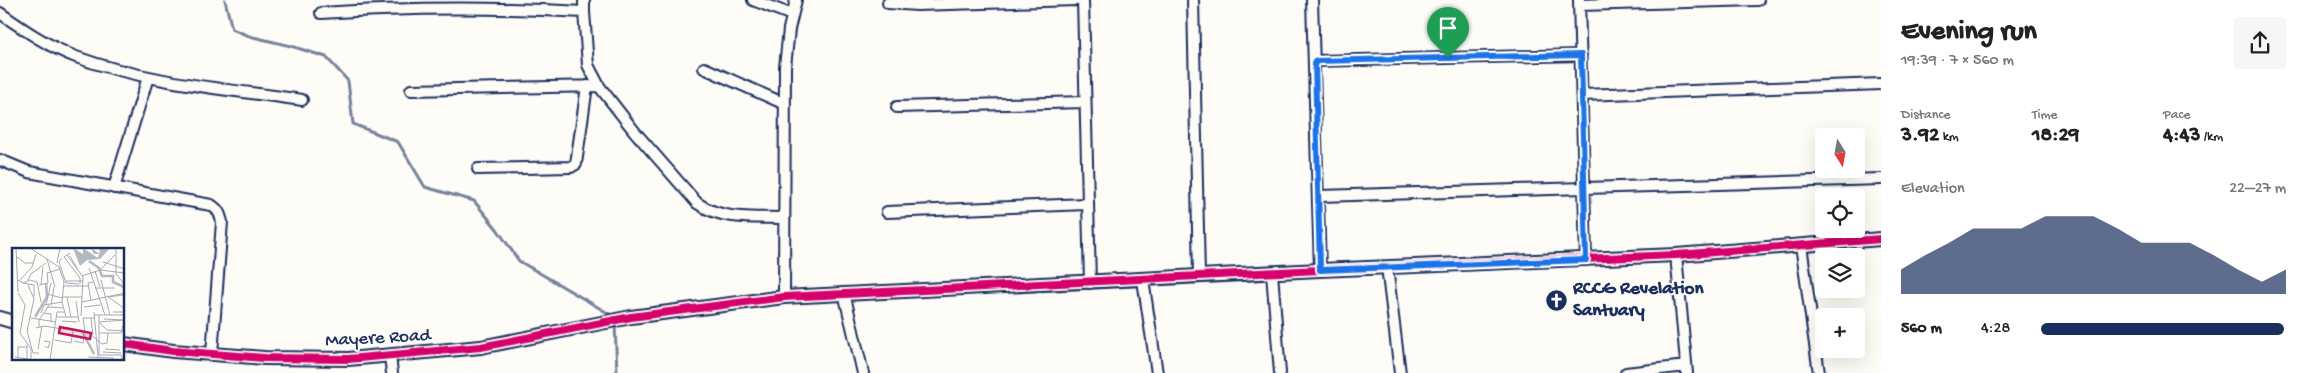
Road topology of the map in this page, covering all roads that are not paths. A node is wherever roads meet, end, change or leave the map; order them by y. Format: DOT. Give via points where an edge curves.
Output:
graph roads {
  1 [pos="584,0"];
  2 [pos="753,0"];
  3 [pos="796,0"];
  4 [pos="1076,0"];
  5 [pos="1083,0"];
  6 [pos="1193,0"];
  7 [pos="1312,0"];
  8 [pos="1758,0"];
  9 [pos="888,3"];
  10 [pos="1579,3"];
  11 [pos="380,4"];
  12 [pos="442,4"];
  13 [pos="514,4"];
  14 [pos="584,12"];
  15 [pos="0,13"];
  16 [pos="321,13"];
  17 [pos="792,15"];
  18 [pos="1581,55"];
  19 [pos="1315,61"];
  20 [pos="704,68"];
  21 [pos="148,77"];
  22 [pos="1881,84"];
  23 [pos="586,86"];
  24 [pos="599,86"];
  25 [pos="411,90"];
  26 [pos="1582,95"];
  27 [pos="302,100"];
  28 [pos="1085,102"];
  29 [pos="785,104"];
  30 [pos="897,107"];
  31 [pos="0,160"];
  32 [pos="478,169"];
  33 [pos="1881,179"];
  34 [pos="114,188"];
  35 [pos="1584,188"];
  36 [pos="1320,196"];
  37 [pos="1088,204"];
  38 [pos="887,212"];
  39 [pos="784,218"];
  40 [pos="1881,239"];
  41 [pos="1801,246"];
  42 [pos="1676,255"];
  43 [pos="1586,260"];
  44 [pos="1387,267"];
  45 [pos="1320,270"];
  46 [pos="1272,273"];
  47 [pos="1199,276"];
  48 [pos="1143,280"];
  49 [pos="1090,283"];
  50 [pos="844,293"];
  51 [pos="784,297"];
  52 [pos="125,344"];
  53 [pos="212,354"];
  54 [pos="390,356"];
  55 [pos="1686,370"];
  56 [pos="392,373"];
  57 [pos="863,373"];
  58 [pos="1157,373"];
  59 [pos="1280,373"];
  60 [pos="1400,373"];
  61 [pos="1626,373"];
  62 [pos="1819,373"];
  1 -- 14 [label="street"];
  2 -- 17 [label="street"];
  3 -- 17 [label="street"];
  4 -- 9 [label="street"];
  5 -- 28 [label="street"];
  6 -- 47 [label="street"];
  7 -- 19 [label="street"];
  8 -- 10 [label="street"];
  10 -- 18 [label="street"];
  11 -- 12 [label="street"];
  11 -- 16 [label="street"];
  12 -- 13 [label="street"];
  13 -- 14 [label="street"];
  14 -- 24 [label="street" via="588,64"];
  15 -- 21 [label="street" via="75,57"];
  17 -- 29 [label="street" via="785,67"];
  18 -- 19 [label="street"];
  18 -- 26 [label="street"];
  19 -- 36 [label="street"];
  20 -- 29 [label="street"];
  21 -- 27 [label="street"];
  21 -- 34 [label="street"];
  22 -- 26 [label="street"];
  23 -- 24 [label="street"];
  23 -- 25 [label="street"];
  23 -- 32 [label="street" via="576,164"];
  24 -- 39 [label="street" via="635,132 697,203 708,211 724,216"];
  26 -- 35 [label="street"];
  28 -- 30 [label="street"];
  28 -- 37 [label="street"];
  29 -- 39 [label="street"];
  31 -- 34 [label="street" via="29,172"];
  33 -- 35 [label="street"];
  34 -- 53 [label="street" via="211,206 220,213 222,222"];
  35 -- 36 [label="street"];
  35 -- 43 [label="street"];
  36 -- 45 [label="street"];
  37 -- 38 [label="street"];
  37 -- 49 [label="street"];
  39 -- 51 [label="street"];
  40 -- 41 [label="street, Mayere Road"];
  41 -- 42 [label="street, Mayere Road"];
  41 -- 62 [label="street"];
  42 -- 43 [label="street, Mayere Road"];
  42 -- 55 [label="street"];
  43 -- 44 [label="street, Mayere Road"];
  44 -- 45 [label="street, Mayere Road"];
  44 -- 60 [label="street"];
  45 -- 46 [label="street, Mayere Road"];
  46 -- 47 [label="street, Mayere Road"];
  46 -- 59 [label="street"];
  47 -- 48 [label="street, Mayere Road"];
  48 -- 49 [label="street, Mayere Road"];
  48 -- 58 [label="street"];
  49 -- 50 [label="street, Mayere Road"];
  50 -- 51 [label="street, Mayere Road"];
  50 -- 57 [label="street"];
  51 -- 54 [label="street, Mayere Road" via="631,317 481,347"];
  52 -- 53 [label="street, Mayere Road"];
  53 -- 54 [label="street, Mayere Road" via="348,360"];
  54 -- 56 [label="street"];
  55 -- 61 [label="street"];
}
